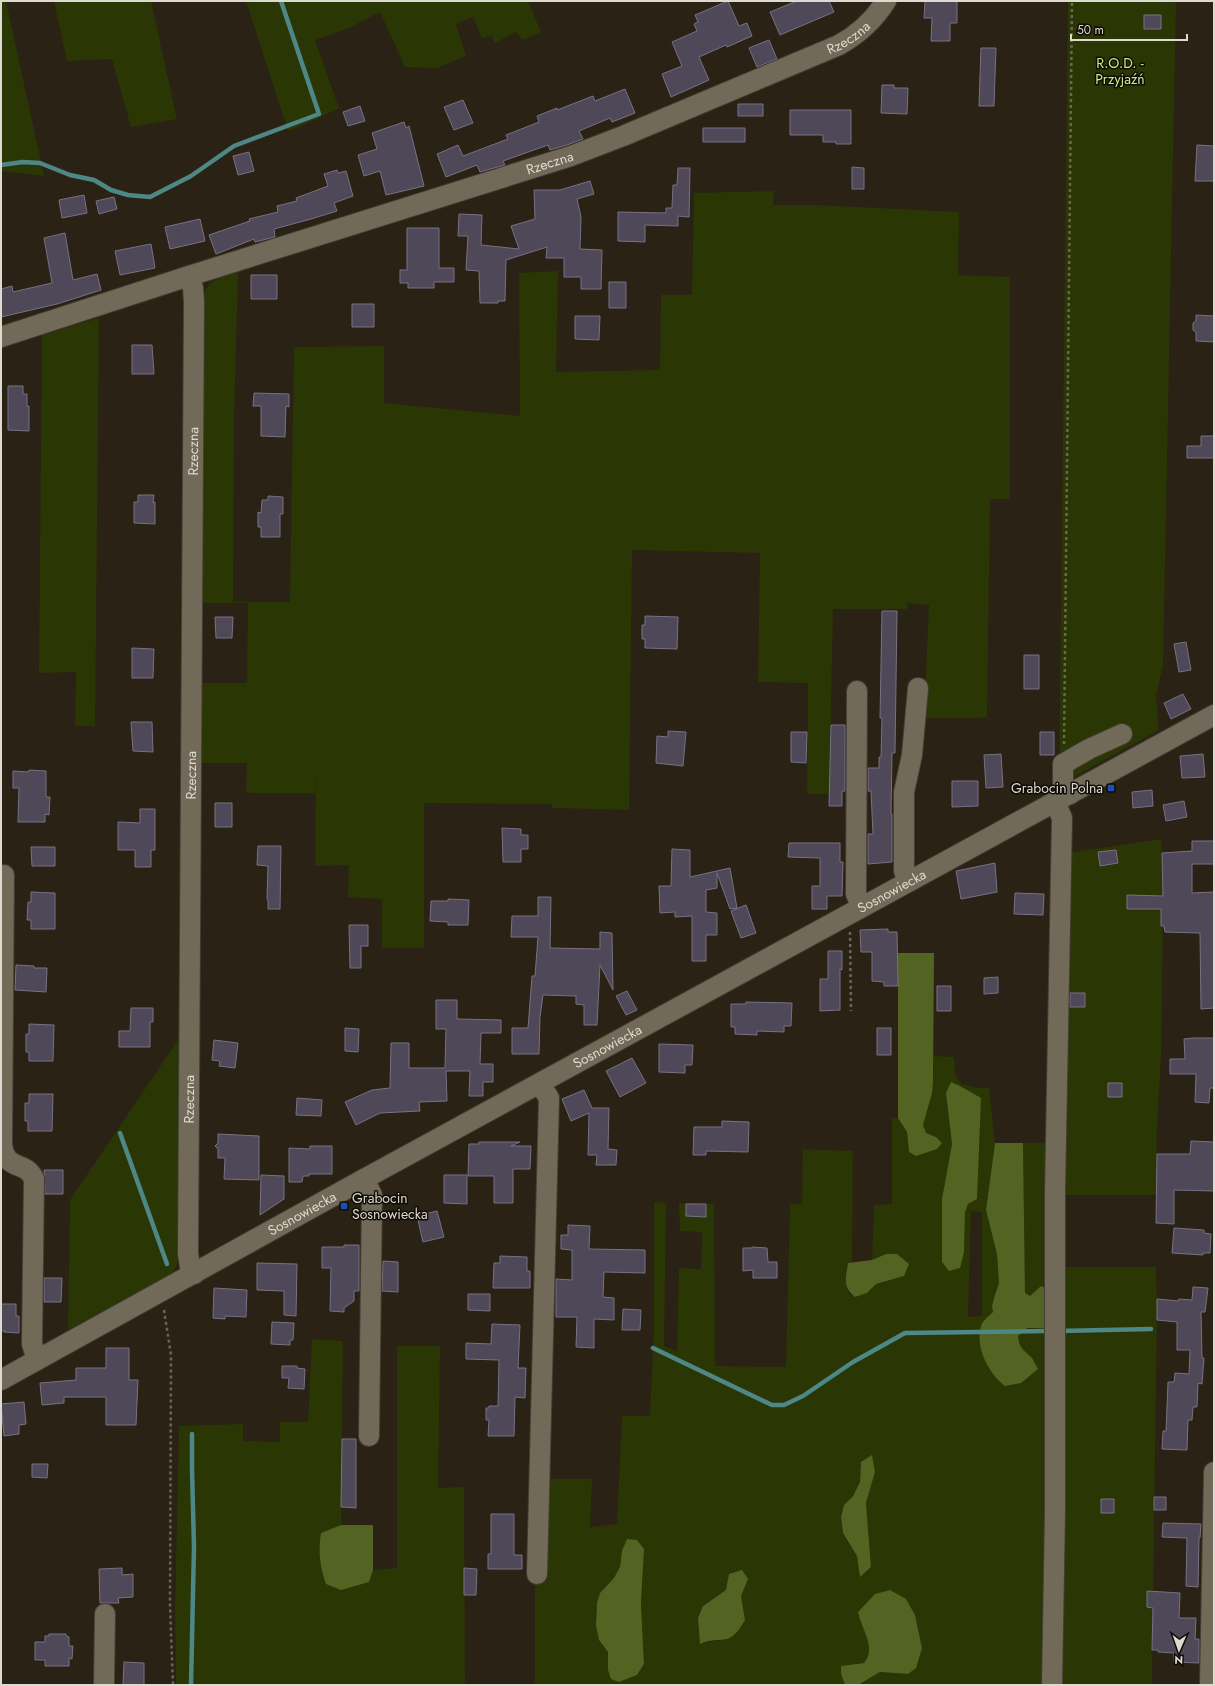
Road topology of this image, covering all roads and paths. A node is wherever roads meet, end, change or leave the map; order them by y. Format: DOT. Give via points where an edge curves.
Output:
graph roads {
  1 [pos="886,1"];
  2 [pos="1072,1"];
  3 [pos="189,276"];
  4 [pos="1,337"];
  5 [pos="918,688"];
  6 [pos="857,691"];
  7 [pos="1214,715"];
  8 [pos="1122,734"];
  9 [pos="1064,764"];
  10 [pos="1062,798"];
  11 [pos="4,875"];
  12 [pos="909,881"];
  13 [pos="862,907"];
  14 [pos="844,917"];
  15 [pos="851,1011"];
  16 [pos="540,1084"];
  17 [pos="364,1179"];
  18 [pos="194,1274"];
  19 [pos="160,1293"];
  20 [pos="37,1360"];
  21 [pos="1,1380"];
  22 [pos="369,1436"];
  23 [pos="1214,1472"];
  24 [pos="537,1574"];
  25 [pos="105,1614"];
  26 [pos="104,1685"];
  27 [pos="173,1685"];
  28 [pos="1052,1685"];
  29 [pos="1210,1685"];
  1 -- 3 [label="street, Rzeczna" via="864,28 839,46 600,146 496,181"];
  2 -- 9 [label="path"];
  3 -- 4 [label="street, Rzeczna"];
  3 -- 18 [label="street, Rzeczna" via="194,310 188,1254"];
  5 -- 12 [label="street" via="912,755 904,792 904,871"];
  6 -- 13 [label="street" via="856,894"];
  7 -- 10 [label="street, Sosnowiecka"];
  8 -- 9 [label="street"];
  9 -- 10 [label="street"];
  10 -- 12 [label="street, Sosnowiecka"];
  10 -- 28 [label="street" via="1055,1191"];
  11 -- 20 [label="street" via="2,1144 7,1161 26,1169 34,1179 32,1344"];
  12 -- 13 [label="street, Sosnowiecka"];
  13 -- 14 [label="street, Sosnowiecka"];
  14 -- 15 [label="path" via="850,933"];
  14 -- 16 [label="street, Sosnowiecka"];
  16 -- 17 [label="street, Sosnowiecka"];
  16 -- 24 [label="street" via="549,1098"];
  17 -- 18 [label="street, Sosnowiecka"];
  17 -- 22 [label="street" via="372,1196"];
  18 -- 19 [label="street, Sosnowiecka"];
  19 -- 20 [label="street, Sosnowiecka"];
  19 -- 27 [label="path" via="171,1355 170,1605"];
  20 -- 21 [label="street, Sosnowiecka"];
  23 -- 29 [label="street"];
  25 -- 26 [label="street"];
}
